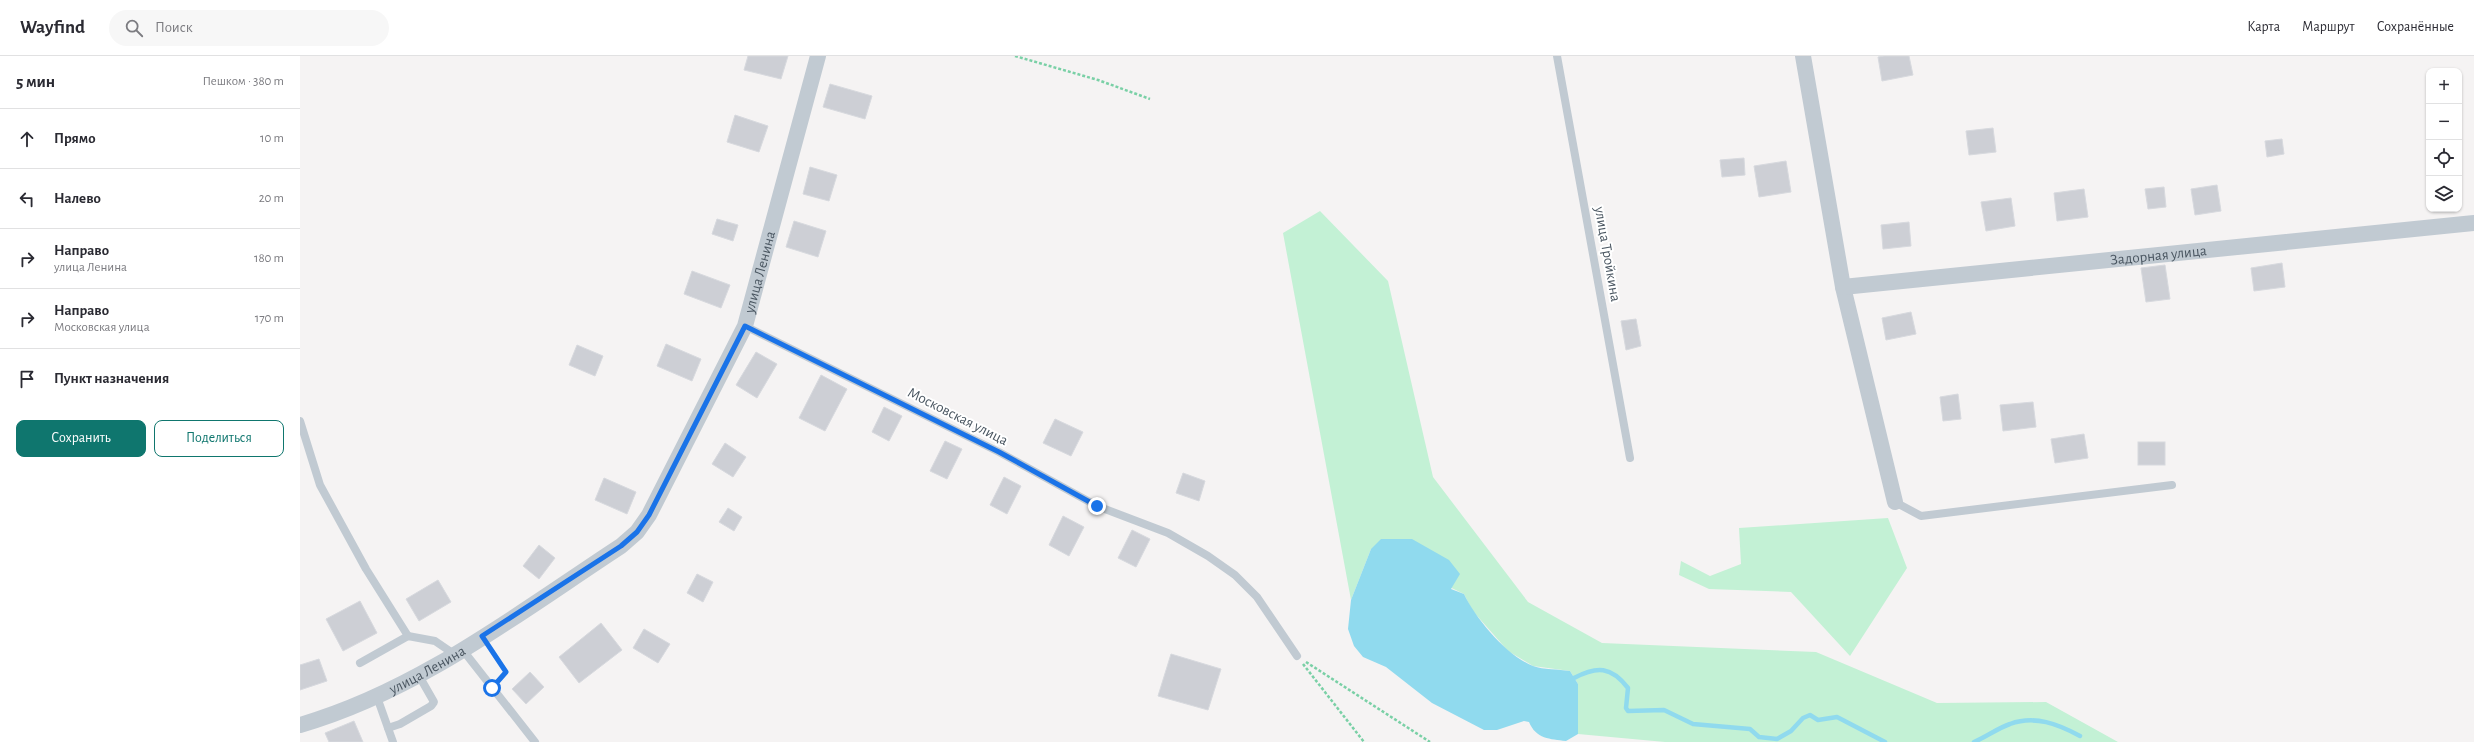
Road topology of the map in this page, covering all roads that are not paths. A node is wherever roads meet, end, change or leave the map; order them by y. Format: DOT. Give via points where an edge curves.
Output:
graph roads {
  1 [pos="818,56"];
  2 [pos="1557,56"];
  3 [pos="1803,56"];
  4 [pos="2474,222"];
  5 [pos="1843,287"];
  6 [pos="745,326"];
  7 [pos="300,421"];
  8 [pos="1630,458"];
  9 [pos="2172,485"];
  10 [pos="1895,502"];
  11 [pos="408,636"];
  12 [pos="458,652"];
  13 [pos="1297,656"];
  14 [pos="360,663"];
  15 [pos="418,674"];
  16 [pos="377,697"];
  17 [pos="300,725"];
  18 [pos="388,728"];
  19 [pos="393,742"];
  20 [pos="535,742"];
  1 -- 6 [label="street, улица Ленина"];
  2 -- 8 [label="lane, улица Тройкина"];
  3 -- 5 [label="street"];
  4 -- 5 [label="street, Задорная улица"];
  5 -- 10 [label="street"];
  6 -- 12 [label="street, улица Ленина" via="649,515 637,532 621,546"];
  6 -- 13 [label="lane, Московская улица" via="999,452 1097,506 1168,533 1208,556 1235,575 1256,597"];
  7 -- 11 [label="lane" via="320,485 366,569"];
  9 -- 10 [label="lane" via="1921,516"];
  11 -- 12 [label="lane" via="435,640"];
  11 -- 14 [label="lane"];
  12 -- 15 [label="street, улица Ленина"];
  12 -- 20 [label="lane" via="492,688"];
  15 -- 16 [label="street, улица Ленина"];
  15 -- 18 [label="lane" via="434,702 405,721"];
  16 -- 17 [label="street, улица Ленина"];
  16 -- 18 [label="lane"];
  18 -- 19 [label="lane"];
}
